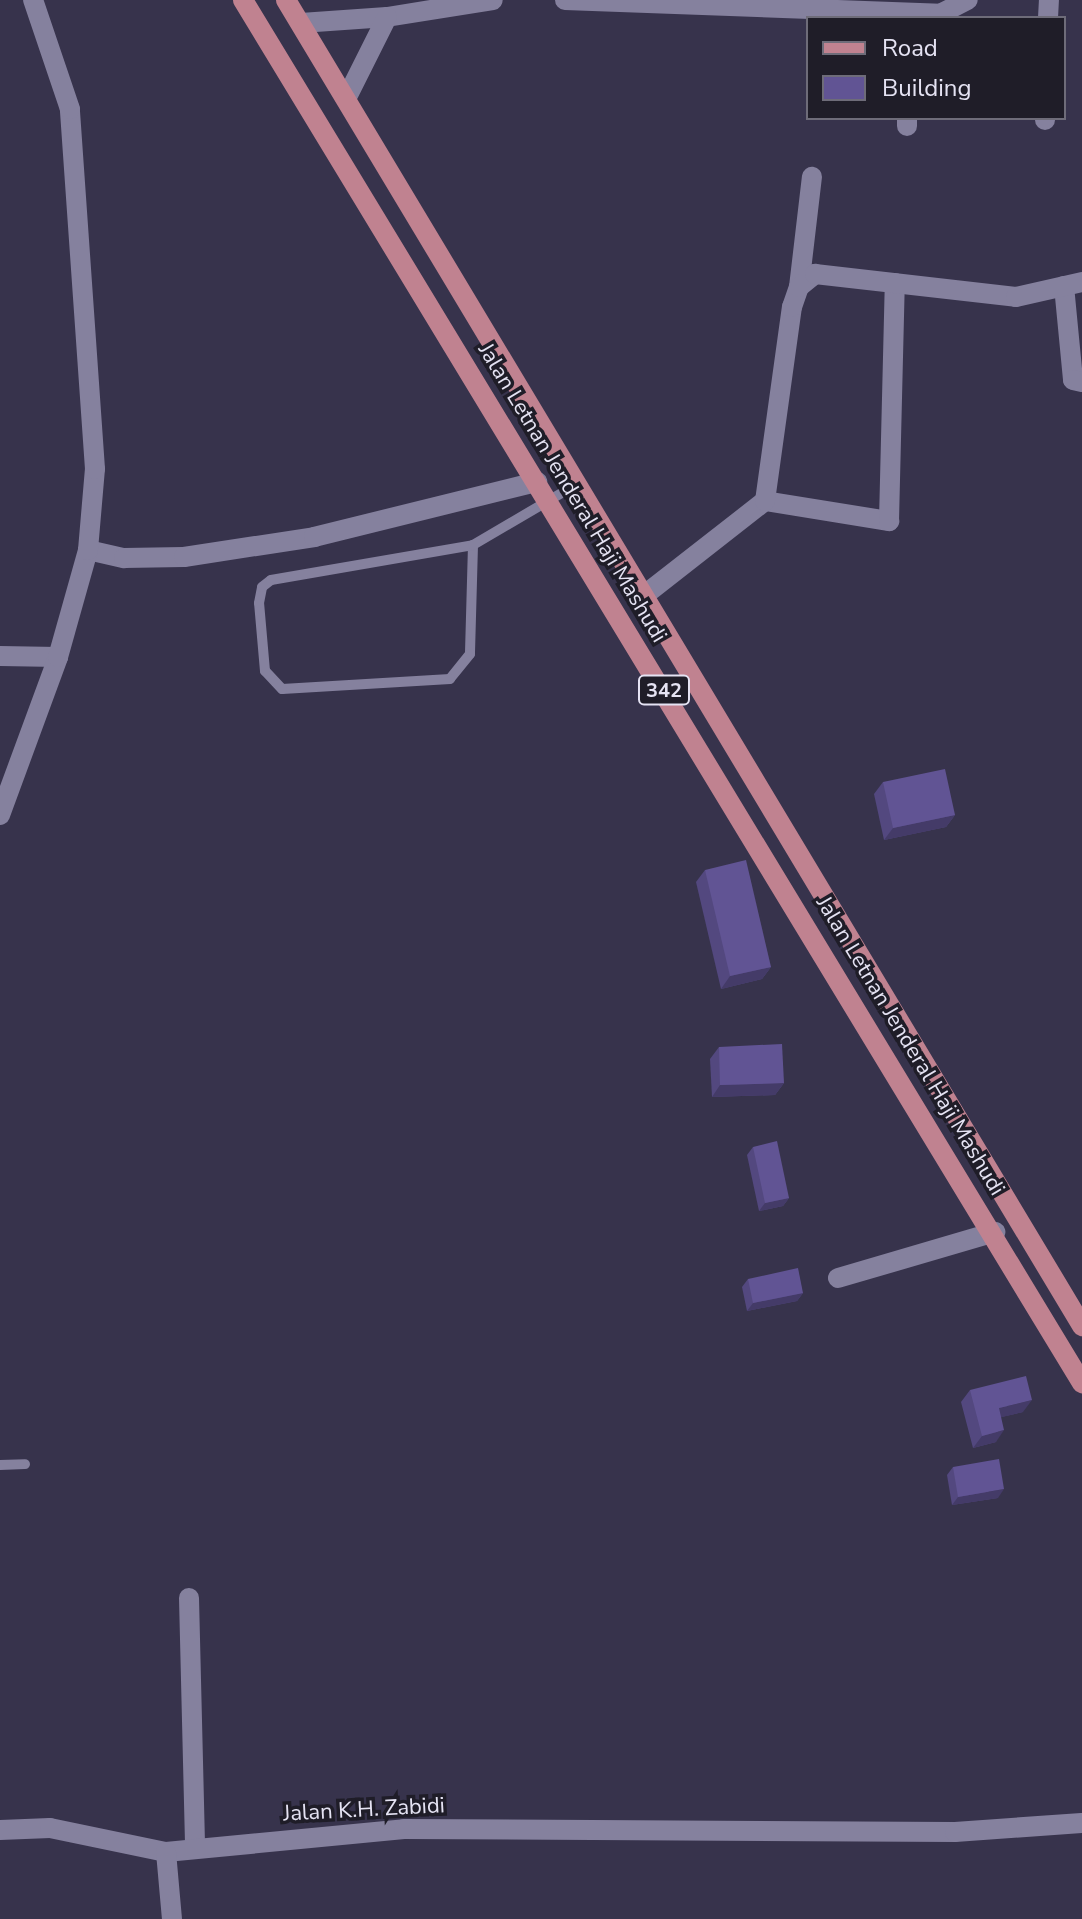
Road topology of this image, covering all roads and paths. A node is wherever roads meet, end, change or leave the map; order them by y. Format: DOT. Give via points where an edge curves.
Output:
graph roads {
  1 [pos="33,0"];
  2 [pos="243,0"];
  3 [pos="286,0"];
  4 [pos="493,0"];
  5 [pos="565,0"];
  6 [pos="968,0"];
  7 [pos="908,16"];
  8 [pos="387,17"];
  9 [pos="301,23"];
  10 [pos="348,95"];
  11 [pos="812,177"];
  12 [pos="895,283"];
  13 [pos="1073,284"];
  14 [pos="799,287"];
  15 [pos="1082,382"];
  16 [pos="537,482"];
  17 [pos="577,484"];
  18 [pos="548,500"];
  19 [pos="765,501"];
  20 [pos="473,545"];
  21 [pos="88,550"];
  22 [pos="642,597"];
  23 [pos="0,656"];
  24 [pos="58,657"];
  25 [pos="0,815"];
  26 [pos="995,1232"];
  27 [pos="838,1278"];
  28 [pos="1082,1326"];
  29 [pos="1082,1383"];
  30 [pos="25,1464"];
  31 [pos="0,1465"];
  32 [pos="189,1598"];
  33 [pos="1082,1823"];
  34 [pos="0,1830"];
  35 [pos="195,1847"];
  36 [pos="166,1852"];
  37 [pos="172,1919"];
  1 -- 21 [label="street" via="70,109 91,356 95,469"];
  2 -- 16 [label="main road, Jalan Letnan Jenderal Haji Mashudi / 342"];
  3 -- 9 [label="main road, Jalan Letnan Jenderal Haji Mashudi / 342"];
  4 -- 8 [label="street"];
  5 -- 7 [label="street"];
  6 -- 7 [label="street" via="940,14"];
  8 -- 9 [label="street"];
  8 -- 10 [label="street"];
  9 -- 10 [label="main road, Jalan Letnan Jenderal Haji Mashudi / 342"];
  10 -- 17 [label="main road, Jalan Letnan Jenderal Haji Mashudi / 342"];
  11 -- 14 [label="street"];
  12 -- 13 [label="street" via="1016,297"];
  12 -- 14 [label="street" via="815,274"];
  12 -- 19 [label="street" via="889,521"];
  13 -- 15 [label="street" via="1073,380"];
  14 -- 19 [label="street"];
  16 -- 18 [label="main road, Jalan Letnan Jenderal Haji Mashudi / 342"];
  16 -- 21 [label="street" via="314,537 184,557 124,558"];
  17 -- 18 [label="lane"];
  17 -- 22 [label="main road, Jalan Letnan Jenderal Haji Mashudi / 342"];
  18 -- 20 [label="lane"];
  18 -- 26 [label="main road, Jalan Letnan Jenderal Haji Mashudi / 342"];
  19 -- 22 [label="street"];
  20 -- 20 [label="lane" via="271,580 262,587 259,603 265,671 282,689 450,679 470,654"];
  21 -- 24 [label="street"];
  22 -- 28 [label="main road, Jalan Letnan Jenderal Haji Mashudi / 342"];
  23 -- 24 [label="street"];
  24 -- 25 [label="street"];
  26 -- 27 [label="street"];
  26 -- 29 [label="main road, Jalan Letnan Jenderal Haji Mashudi / 342"];
  30 -- 31 [label="lane"];
  32 -- 35 [label="street"];
  33 -- 35 [label="street, Jalan K.H. Zabidi" via="955,1832 404,1829"];
  34 -- 36 [label="street, Jalan K.H. Zabidi" via="50,1828"];
  35 -- 36 [label="street, Jalan K.H. Zabidi"];
  36 -- 37 [label="street"];
}
